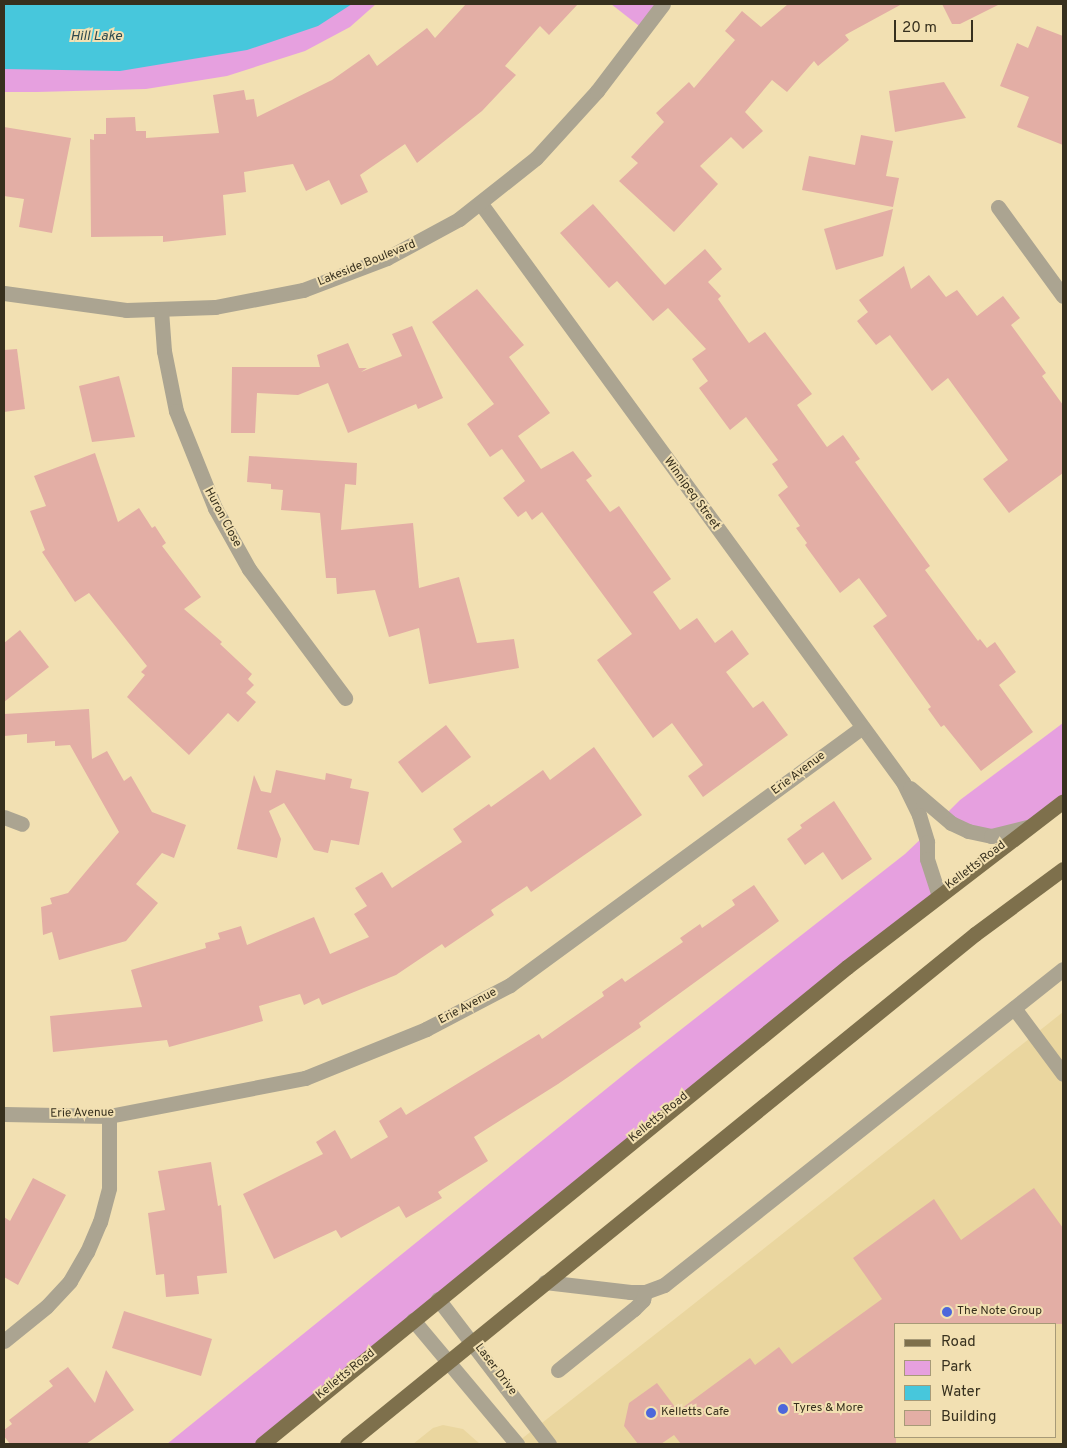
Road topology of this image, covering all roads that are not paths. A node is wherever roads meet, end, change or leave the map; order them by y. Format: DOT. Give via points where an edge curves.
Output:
graph roads {
  1 [pos="663,4"];
  2 [pos="480,204"];
  3 [pos="998,207"];
  4 [pos="4,293"];
  5 [pos="1063,296"];
  6 [pos="161,310"];
  7 [pos="345,698"];
  8 [pos="862,727"];
  9 [pos="903,782"];
  10 [pos="1063,801"];
  11 [pos="4,816"];
  12 [pos="22,824"];
  13 [pos="1028,827"];
  14 [pos="1063,870"];
  15 [pos="939,895"];
  16 [pos="1063,969"];
  17 [pos="1014,1008"];
  18 [pos="1063,1074"];
  19 [pos="4,1114"];
  20 [pos="109,1116"];
  21 [pos="545,1282"];
  22 [pos="645,1292"];
  23 [pos="438,1299"];
  24 [pos="413,1320"];
  25 [pos="473,1340"];
  26 [pos="4,1341"];
  27 [pos="447,1362"];
  28 [pos="558,1370"];
  29 [pos="262,1444"];
  30 [pos="347,1444"];
  31 [pos="517,1444"];
  32 [pos="549,1444"];
  1 -- 2 [label="street, Lakeside Boulevard" via="569,125 536,158"];
  2 -- 6 [label="street, Lakeside Boulevard" via="428,238 345,276 261,300"];
  2 -- 8 [label="street, Winnipeg Street"];
  3 -- 5 [label="street"];
  4 -- 6 [label="street, Lakeside Boulevard" via="81,306"];
  6 -- 7 [label="street, Huron Close" via="164,351 176,411 215,508 249,568"];
  8 -- 9 [label="street, Winnipeg Street"];
  8 -- 20 [label="street, Erie Avenue" via="510,985 426,1029 305,1078"];
  9 -- 13 [label="street, Winnipeg Street" via="951,823 968,831 991,836"];
  9 -- 15 [label="street, Winnipeg Street" via="919,815 927,842 927,859"];
  10 -- 13 [label="main road, Kelletts Road"];
  11 -- 12 [label="street"];
  13 -- 15 [label="main road, Kelletts Road"];
  14 -- 21 [label="main road" via="974,934"];
  15 -- 23 [label="main road, Kelletts Road"];
  16 -- 17 [label="street"];
  17 -- 18 [label="street"];
  17 -- 22 [label="street" via="664,1285"];
  19 -- 20 [label="street, Erie Avenue"];
  20 -- 26 [label="street" via="109,1188 100,1222 87,1252 70,1280 47,1306"];
  21 -- 22 [label="street"];
  21 -- 25 [label="main road"];
  22 -- 28 [label="street" via="638,1305"];
  23 -- 24 [label="main road, Kelletts Road"];
  23 -- 25 [label="street, Laser Drive"];
  24 -- 27 [label="street"];
  24 -- 29 [label="main road, Kelletts Road"];
  25 -- 27 [label="main road"];
  25 -- 32 [label="street, Laser Drive"];
  27 -- 30 [label="main road"];
  27 -- 31 [label="street"];
}
